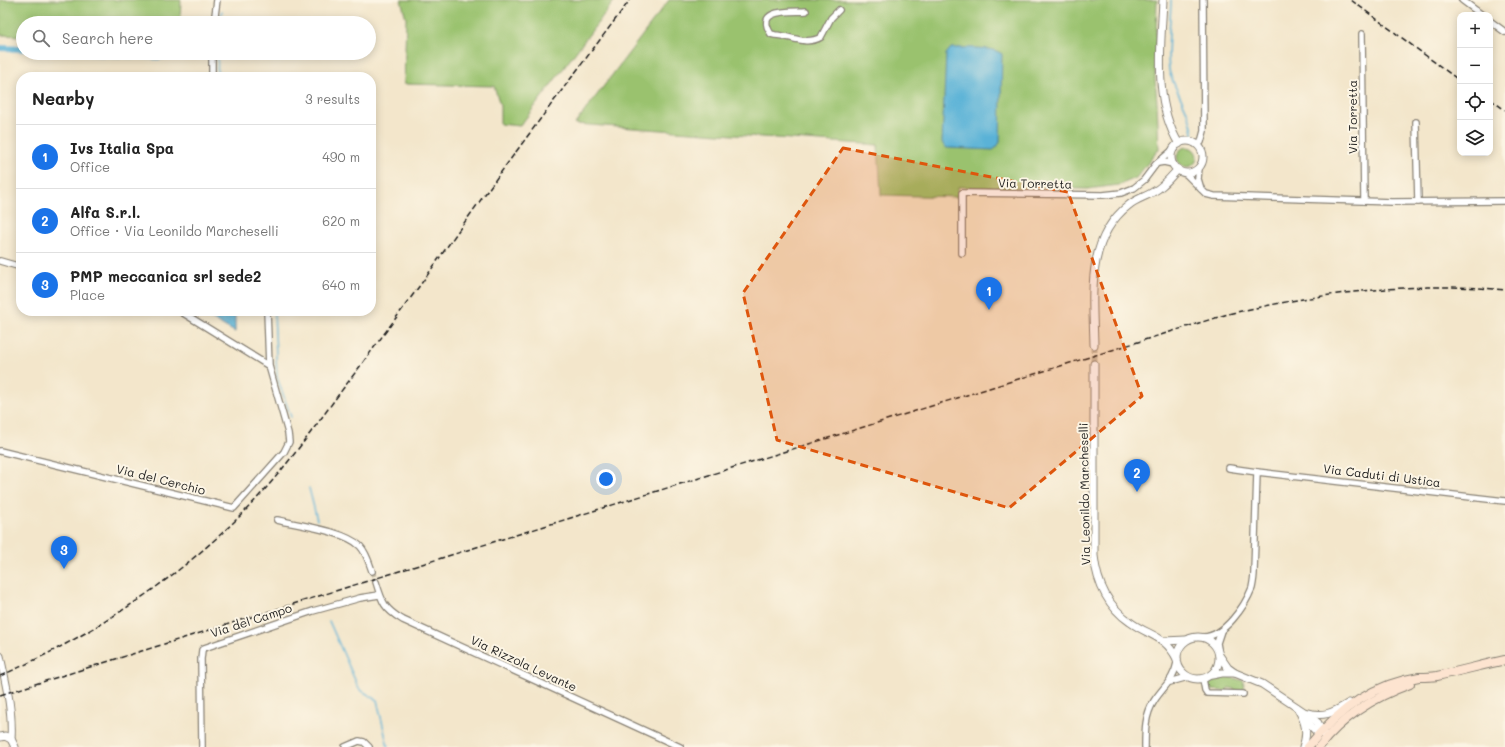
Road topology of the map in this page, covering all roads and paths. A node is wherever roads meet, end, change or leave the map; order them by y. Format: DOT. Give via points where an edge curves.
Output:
graph roads {
  1 [pos="216,0"];
  2 [pos="1163,0"];
  3 [pos="1203,0"];
  4 [pos="1462,0"];
  5 [pos="839,10"];
  6 [pos="806,11"];
  7 [pos="1478,12"];
  8 [pos="215,16"];
  9 [pos="1493,23"];
  10 [pos="1505,32"];
  11 [pos="1362,34"];
  12 [pos="212,60"];
  13 [pos="212,72"];
  14 [pos="1416,122"];
  15 [pos="1198,145"];
  16 [pos="1177,146"];
  17 [pos="1156,164"];
  18 [pos="1175,167"];
  19 [pos="1199,168"];
  20 [pos="1186,173"];
  21 [pos="1201,189"];
  22 [pos="1364,201"];
  23 [pos="1505,201"];
  24 [pos="1418,202"];
  25 [pos="962,253"];
  26 [pos="0,261"];
  27 [pos="16,266"];
  28 [pos="188,316"];
  29 [pos="267,316"];
  30 [pos="1094,345"];
  31 [pos="1094,364"];
  32 [pos="270,366"];
  33 [pos="0,451"];
  34 [pos="1229,468"];
  35 [pos="1257,472"];
  36 [pos="1505,501"];
  37 [pos="277,520"];
  38 [pos="372,571"];
  39 [pos="376,582"];
  40 [pos="380,595"];
  41 [pos="1221,631"];
  42 [pos="1203,637"];
  43 [pos="1190,639"];
  44 [pos="1164,641"];
  45 [pos="1218,652"];
  46 [pos="0,656"];
  47 [pos="1505,660"];
  48 [pos="1177,661"];
  49 [pos="1235,673"];
  50 [pos="1211,675"];
  51 [pos="1188,677"];
  52 [pos="1431,677"];
  53 [pos="1203,679"];
  54 [pos="1169,682"];
  55 [pos="1391,685"];
  56 [pos="1243,694"];
  57 [pos="1302,713"];
  58 [pos="1324,735"];
  59 [pos="0,737"];
  60 [pos="11,739"];
  61 [pos="15,747"];
  62 [pos="202,747"];
  63 [pos="344,747"];
  64 [pos="369,747"];
  65 [pos="680,747"];
  66 [pos="1145,747"];
  67 [pos="1303,747"];
  68 [pos="1308,747"];
  69 [pos="1319,747"];
  1 -- 8 [label="street"];
  2 -- 16 [label="street" via="1161,87"];
  3 -- 15 [label="street" via="1204,131"];
  4 -- 7 [label="street"];
  5 -- 6 [label="street" via="830,18 821,38 814,41 775,35 768,30 768,18 776,12"];
  9 -- 10 [label="street"];
  11 -- 22 [label="street, Via Torretta"];
  12 -- 13 [label="street"];
  14 -- 24 [label="street"];
  15 -- 16 [label="street" via="1191,142"];
  15 -- 19 [label="street" via="1203,156"];
  16 -- 17 [label="street, Via Torretta"];
  16 -- 18 [label="street" via="1172,156"];
  17 -- 18 [label="street" via="1164,162"];
  17 -- 25 [label="street, Via Torretta" via="1140,184 1121,193 962,193"];
  18 -- 20 [label="street"];
  18 -- 30 [label="street" via="1162,186 1125,208 1112,222 1103,238 1096,257 1092,290"];
  19 -- 20 [label="street"];
  19 -- 21 [label="street" via="1198,179"];
  20 -- 21 [label="street"];
  21 -- 22 [label="street" via="1206,194 1214,196"];
  22 -- 24 [label="street"];
  23 -- 24 [label="street"];
  26 -- 27 [label="street"];
  28 -- 32 [label="street"];
  29 -- 32 [label="street"];
  31 -- 44 [label="street, Via Leonildo Marcheselli" via="1096,574 1108,600 1118,612 1130,622"];
  32 -- 33 [label="street, Via del Cerchio" via="289,442 284,452 234,508"];
  34 -- 35 [label="street, Via Caduti di Ustica"];
  35 -- 36 [label="street, Via Caduti di Ustica"];
  35 -- 41 [label="street" via="1252,586 1246,601"];
  37 -- 38 [label="street" via="335,533 353,540 368,558"];
  39 -- 40 [label="street, Via Rizzola Levante"];
  40 -- 62 [label="street, Via del Campo" via="313,611 204,648 201,659"];
  40 -- 65 [label="street, Via Rizzola Levante" via="385,607 403,620"];
  41 -- 42 [label="street"];
  41 -- 45 [label="street" via="1217,643"];
  42 -- 43 [label="street"];
  42 -- 45 [label="street" via="1210,641"];
  43 -- 44 [label="street, Via Leonildo Marcheselli"];
  43 -- 48 [label="street" via="1179,649"];
  44 -- 48 [label="street, Via Leonildo Marcheselli" via="1171,648"];
  45 -- 49 [label="street" via="1224,664"];
  45 -- 50 [label="street" via="1217,668"];
  46 -- 60 [label="street" via="9,698"];
  47 -- 52 [label="main road"];
  48 -- 51 [label="street" via="1182,672"];
  48 -- 54 [label="street" via="1176,671"];
  49 -- 50 [label="street"];
  49 -- 57 [label="street" via="1262,684"];
  50 -- 53 [label="street"];
  51 -- 53 [label="street"];
  51 -- 54 [label="street"];
  52 -- 55 [label="main road" via="1419,677"];
  52 -- 58 [label="main road" via="1377,698"];
  53 -- 56 [label="street" via="1207,692"];
  54 -- 66 [label="street" via="1150,709 1144,730"];
  55 -- 57 [label="street" via="1377,687 1329,714"];
  55 -- 58 [label="main road" via="1357,701 1337,716"];
  57 -- 58 [label="street" via="1316,730"];
  57 -- 67 [label="street" via="1306,727"];
  58 -- 68 [label="main road"];
  58 -- 69 [label="main road"];
  59 -- 60 [label="street"];
  60 -- 61 [label="street"];
  63 -- 64 [label="street" via="359,741"];
}
